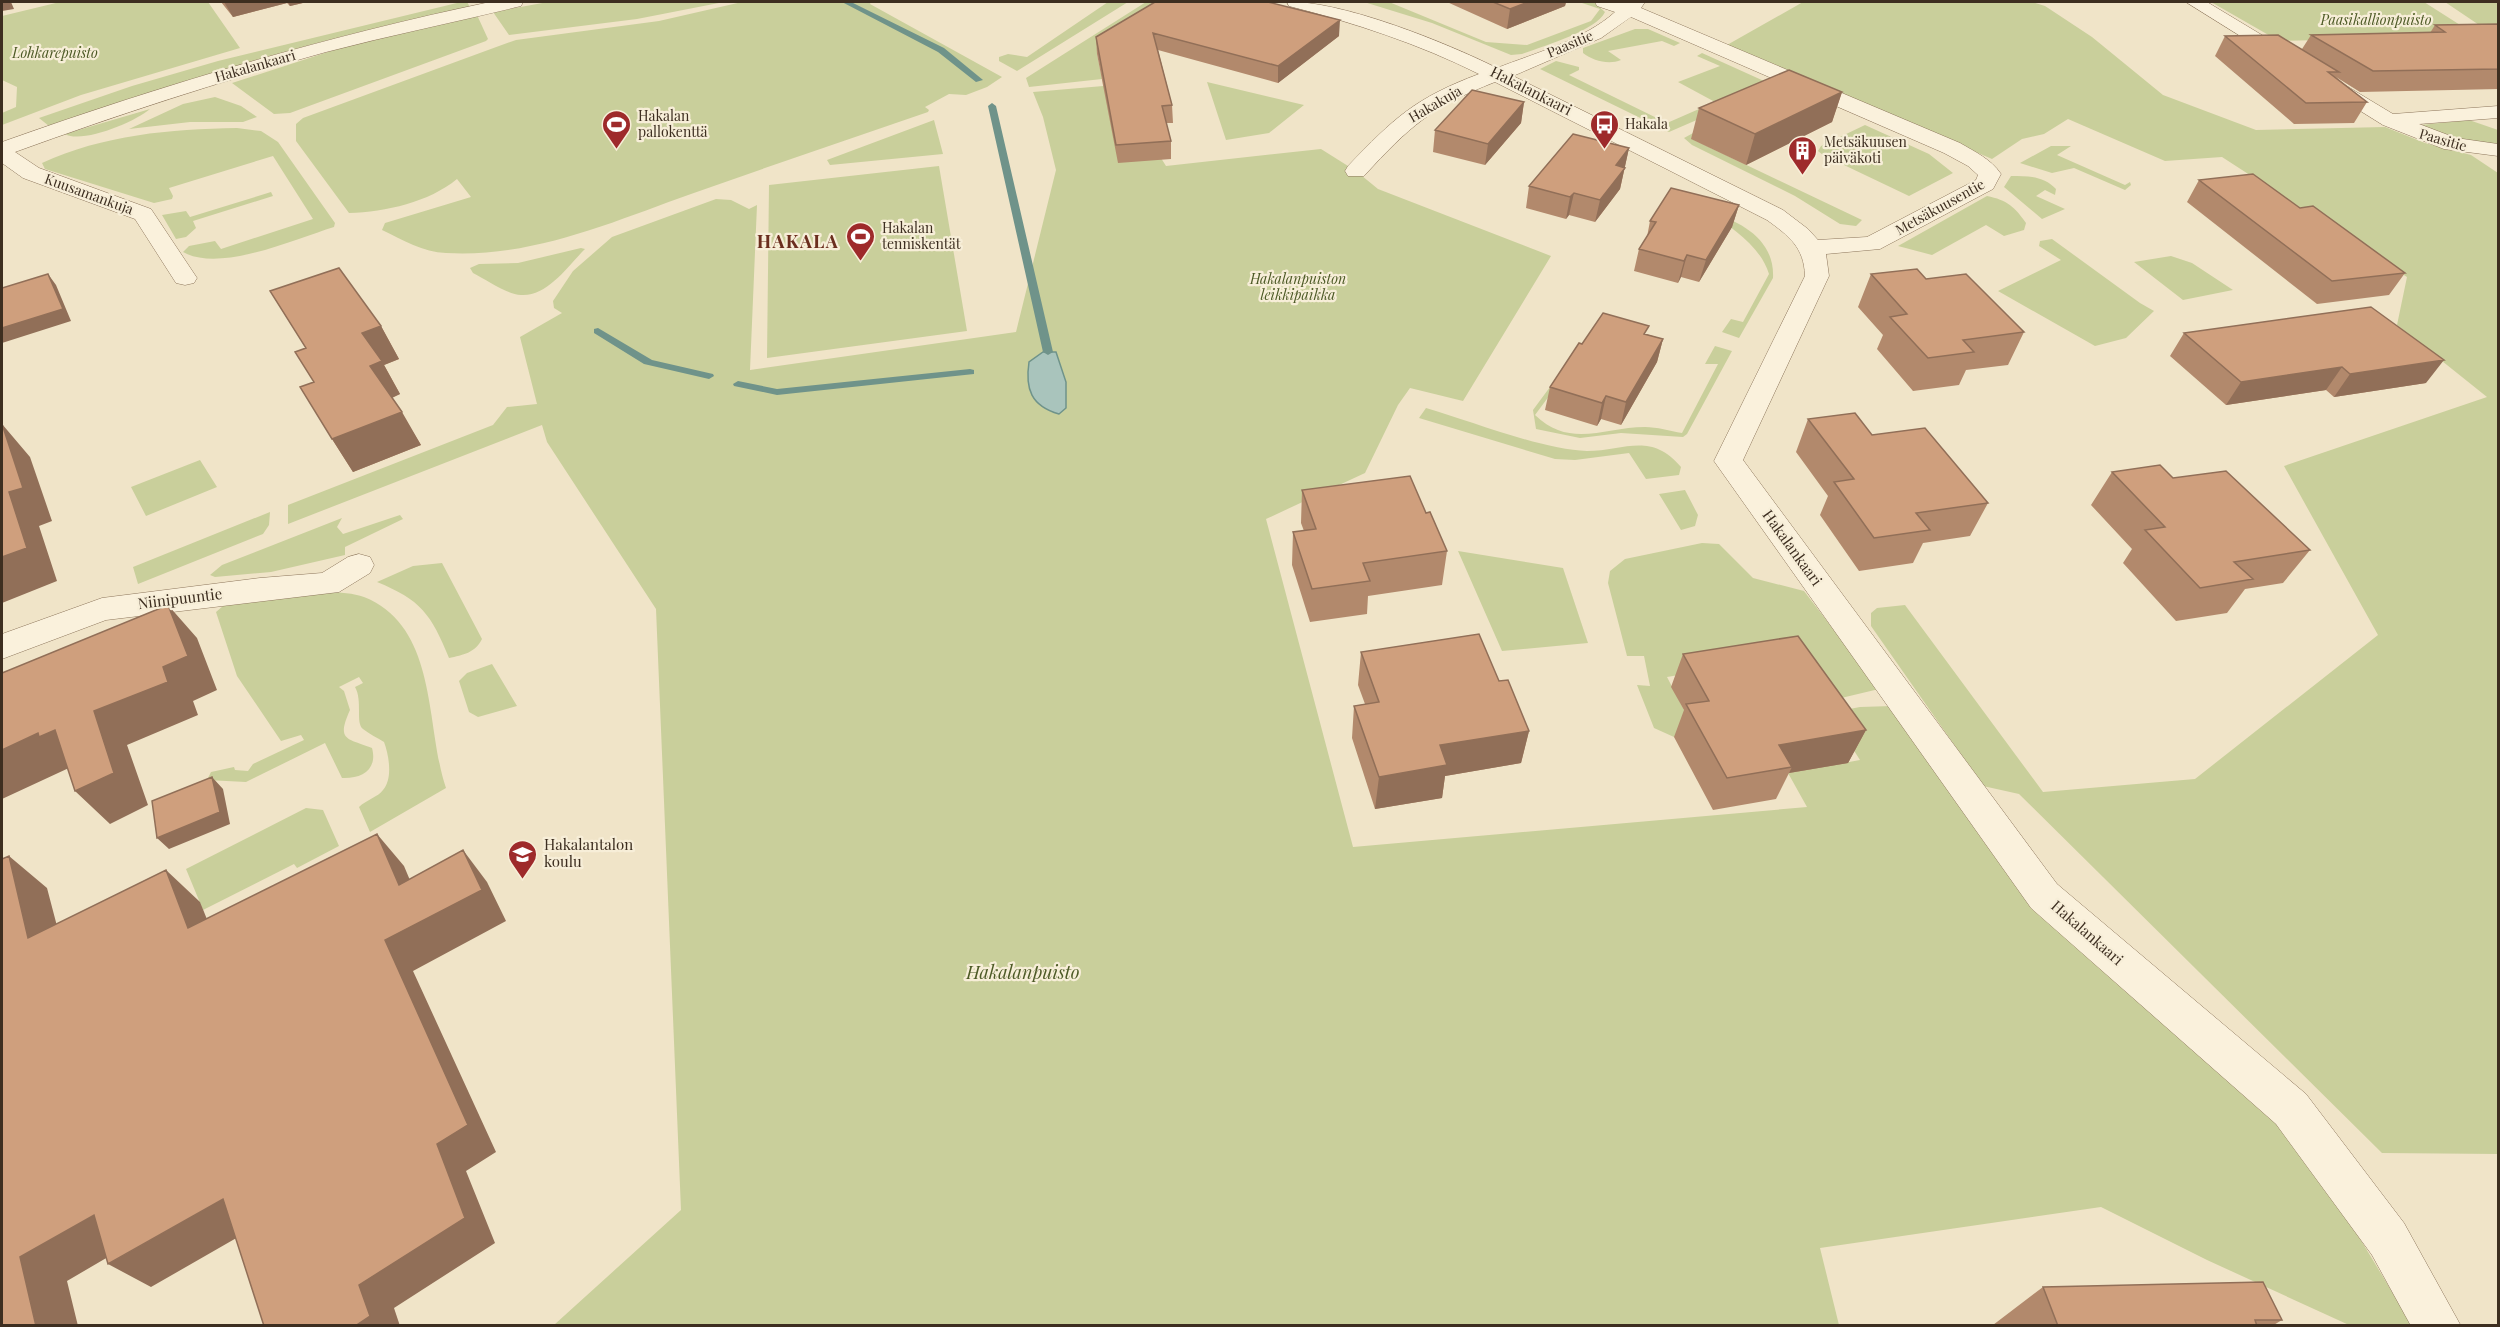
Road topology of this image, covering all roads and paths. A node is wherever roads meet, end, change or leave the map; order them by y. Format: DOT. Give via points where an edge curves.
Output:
graph roads {
  1 [pos="514,2"];
  2 [pos="1296,2"];
  3 [pos="1604,2"];
  4 [pos="2195,2"];
  5 [pos="1632,5"];
  6 [pos="1496,74"];
  7 [pos="2499,112"];
  8 [pos="2390,121"];
  9 [pos="2499,150"];
  10 [pos="2,151"];
  11 [pos="1356,171"];
  12 [pos="1813,248"];
  13 [pos="185,278"];
  14 [pos="359,566"];
  15 [pos="2,647"];
  16 [pos="2437,1326"];
  1 -- 10 [label="street, Hakalankaari" via="248,67"];
  2 -- 6 [label="street, Hakalankaari" via="1403,33"];
  3 -- 5 [label="street"];
  4 -- 8 [label="street, Paasitie"];
  5 -- 6 [label="street, Paasitie" via="1596,33"];
  5 -- 12 [label="street, Metsäkuusentie" via="1952,148 1976,160 1990,174 1985,184 1872,244"];
  6 -- 11 [label="street, Hakakuja" via="1409,117"];
  6 -- 12 [label="street, Hakalankaari" via="1775,215 1798,231"];
  7 -- 8 [label="street, Paasitie"];
  8 -- 9 [label="street, Paasitie" via="2452,144"];
  10 -- 13 [label="street, Kuusamankuja" via="31,173 143,214"];
  12 -- 16 [label="street, Hakalankaari" via="1817,276 1728,461 2044,896 2291,1109 2388,1239"];
  14 -- 15 [label="street, Niinipuuntie" via="328,584 102,609"];
}
